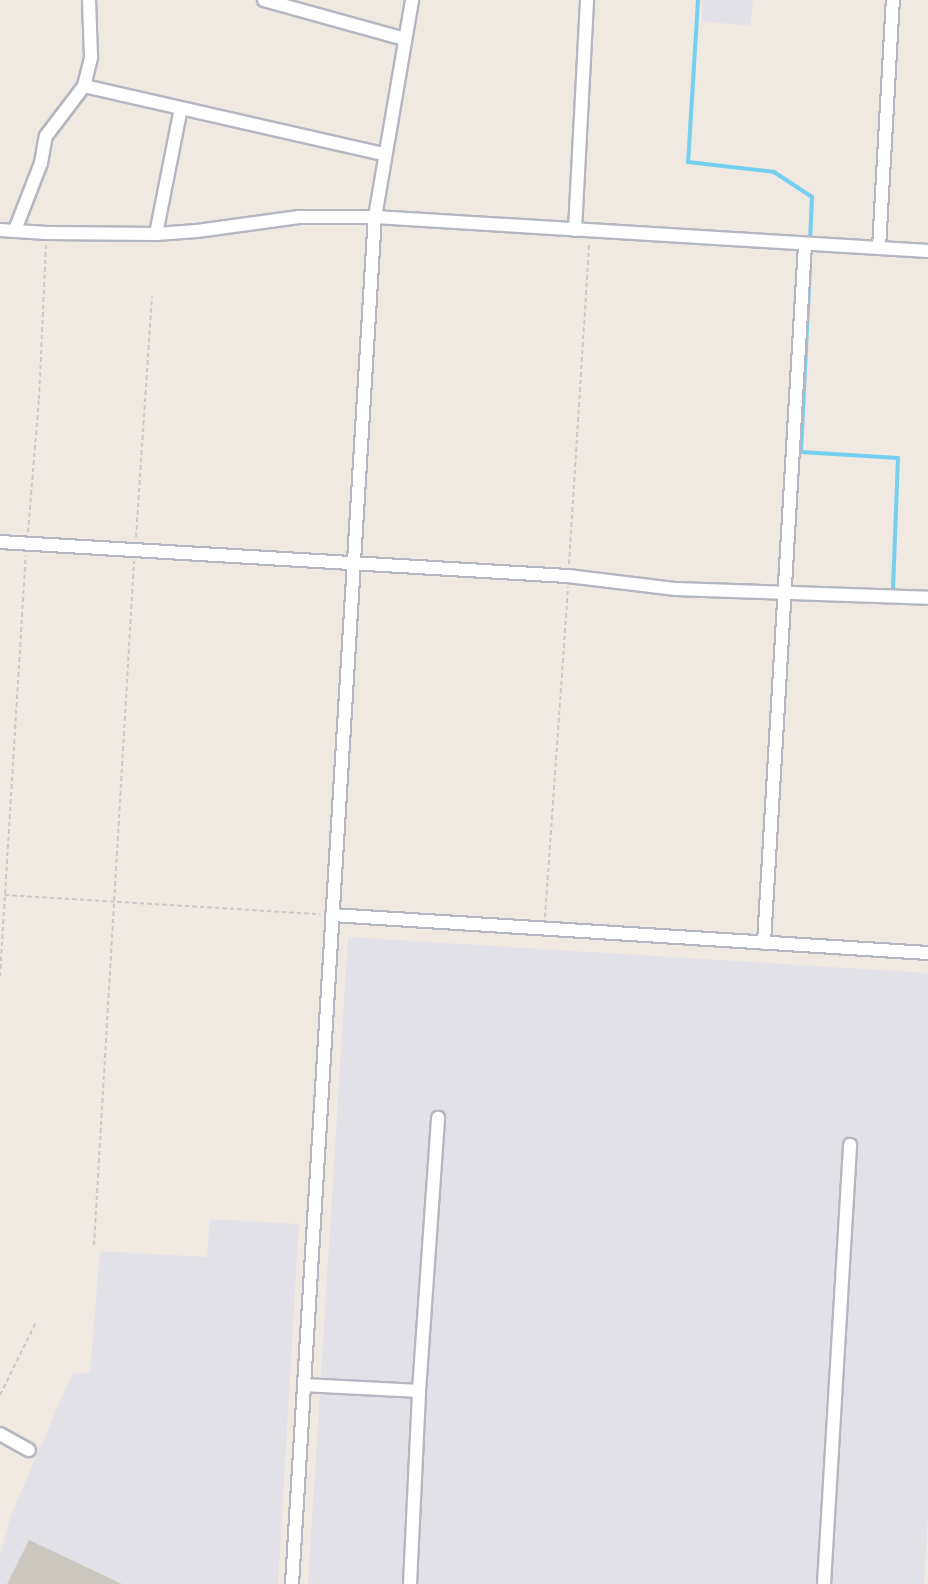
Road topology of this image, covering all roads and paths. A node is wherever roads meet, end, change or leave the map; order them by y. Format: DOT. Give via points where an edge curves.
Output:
graph roads {
  1 [pos="89,0"];
  2 [pos="264,0"];
  3 [pos="412,0"];
  4 [pos="587,0"];
  5 [pos="893,0"];
  6 [pos="405,39"];
  7 [pos="84,86"];
  8 [pos="181,108"];
  9 [pos="384,154"];
  10 [pos="375,217"];
  11 [pos="0,230"];
  12 [pos="15,230"];
  13 [pos="575,230"];
  14 [pos="590,231"];
  15 [pos="47,233"];
  16 [pos="156,234"];
  17 [pos="806,244"];
  18 [pos="879,248"];
  19 [pos="928,251"];
  20 [pos="152,297"];
  21 [pos="0,542"];
  22 [pos="27,544"];
  23 [pos="135,550"];
  24 [pos="353,563"];
  25 [pos="568,576"];
  26 [pos="781,595"];
  27 [pos="928,598"];
  28 [pos="5,895"];
  29 [pos="114,902"];
  30 [pos="332,915"];
  31 [pos="544,930"];
  32 [pos="764,943"];
  33 [pos="928,953"];
  34 [pos="0,976"];
  35 [pos="438,1118"];
  36 [pos="850,1144"];
  37 [pos="94,1245"];
  38 [pos="36,1322"];
  39 [pos="304,1385"];
  40 [pos="419,1391"];
  41 [pos="0,1395"];
  42 [pos="0,1434"];
  43 [pos="29,1450"];
  44 [pos="292,1584"];
  45 [pos="410,1584"];
  46 [pos="824,1584"];
  1 -- 7 [label="street" via="91,57"];
  2 -- 6 [label="street"];
  3 -- 6 [label="street"];
  4 -- 13 [label="street"];
  5 -- 18 [label="street"];
  6 -- 9 [label="street"];
  7 -- 8 [label="street"];
  7 -- 12 [label="street" via="46,136 41,163"];
  8 -- 9 [label="street"];
  8 -- 16 [label="street"];
  9 -- 10 [label="street"];
  10 -- 13 [label="street"];
  10 -- 16 [label="street" via="299,217"];
  10 -- 24 [label="street"];
  11 -- 12 [label="street"];
  12 -- 15 [label="street"];
  13 -- 14 [label="street"];
  14 -- 17 [label="street"];
  14 -- 25 [label="path"];
  15 -- 16 [label="street"];
  15 -- 22 [label="path"];
  17 -- 18 [label="street"];
  17 -- 26 [label="street"];
  18 -- 19 [label="street"];
  20 -- 23 [label="path"];
  21 -- 22 [label="street"];
  22 -- 23 [label="street"];
  22 -- 28 [label="path"];
  23 -- 24 [label="street"];
  23 -- 29 [label="path"];
  24 -- 25 [label="street"];
  24 -- 30 [label="street"];
  25 -- 26 [label="street" via="676,589"];
  25 -- 31 [label="path"];
  26 -- 27 [label="street"];
  26 -- 32 [label="street"];
  28 -- 29 [label="path"];
  28 -- 34 [label="path"];
  29 -- 30 [label="path"];
  29 -- 37 [label="path"];
  30 -- 31 [label="street"];
  30 -- 39 [label="street"];
  31 -- 32 [label="street"];
  32 -- 33 [label="street"];
  35 -- 40 [label="street"];
  36 -- 46 [label="street"];
  38 -- 41 [label="path"];
  39 -- 40 [label="street"];
  39 -- 44 [label="street"];
  40 -- 45 [label="street"];
  42 -- 43 [label="street"];
}
